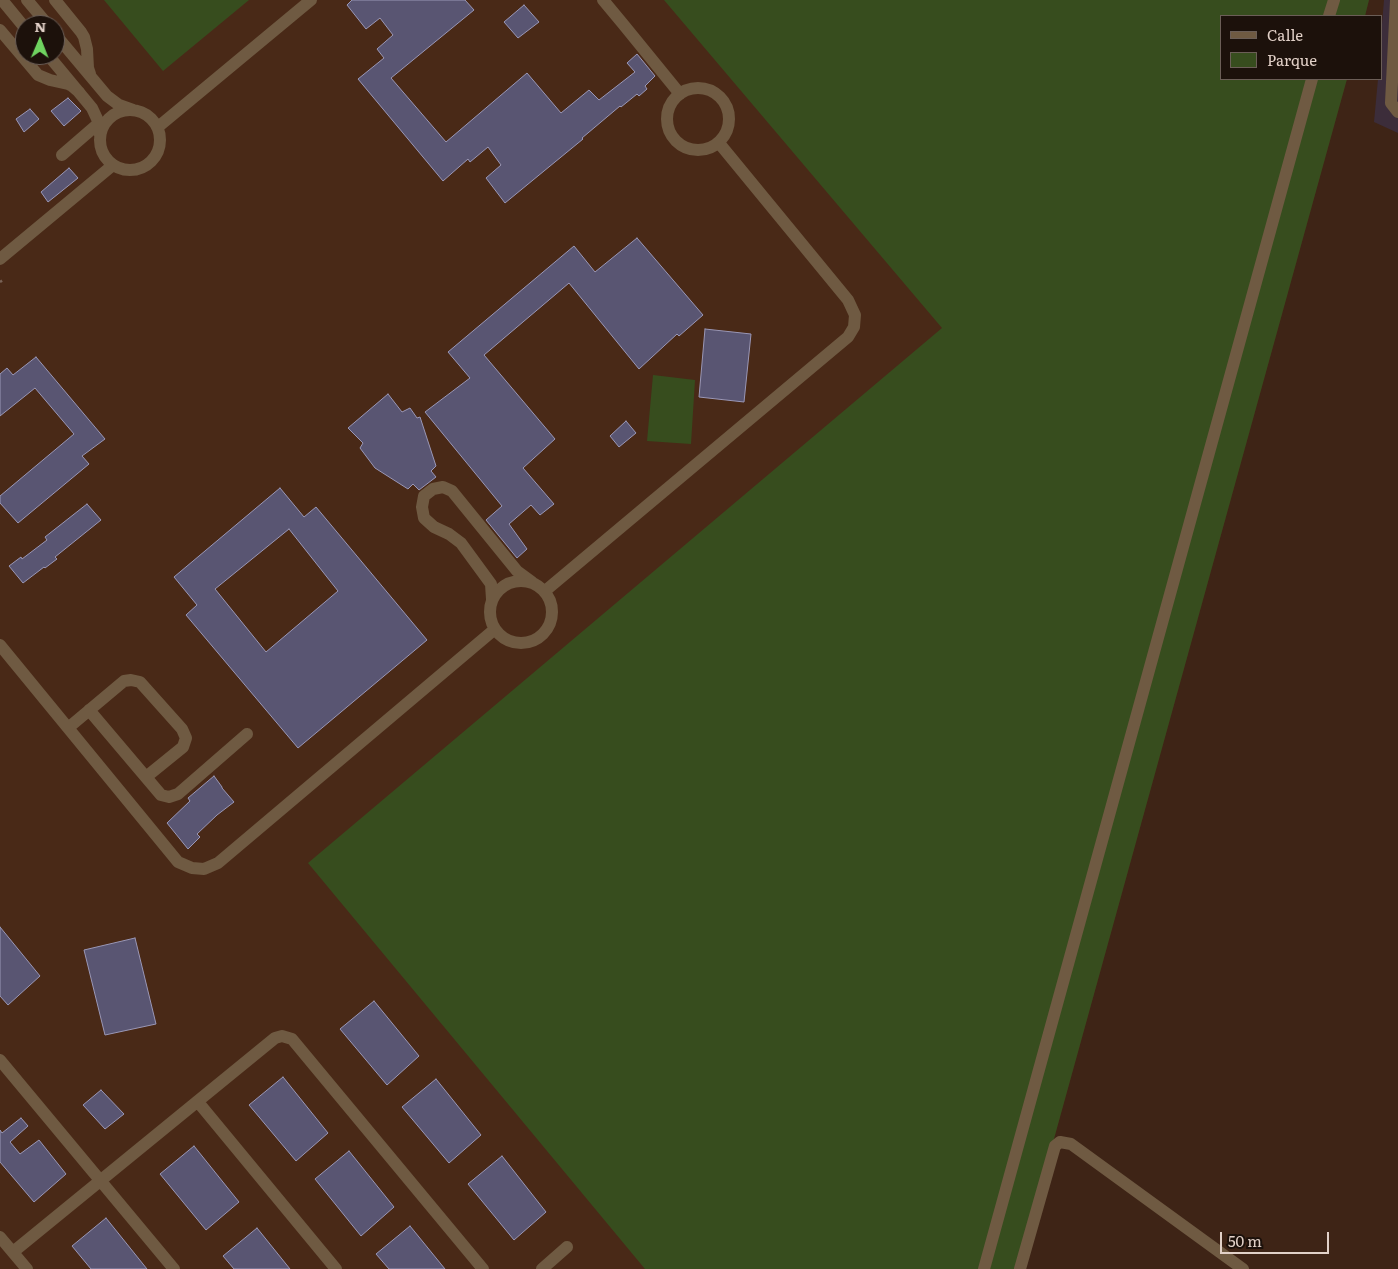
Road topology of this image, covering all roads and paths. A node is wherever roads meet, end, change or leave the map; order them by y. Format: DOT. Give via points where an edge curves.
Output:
graph roads {
  1 [pos="2,0"];
  2 [pos="27,0"];
  3 [pos="55,0"];
  4 [pos="311,0"];
  5 [pos="602,0"];
  6 [pos="1334,0"];
  7 [pos="1396,0"];
  8 [pos="40,15"];
  9 [pos="1329,15"];
  10 [pos="15,16"];
  11 [pos="0,30"];
  12 [pos="65,46"];
  13 [pos="56,65"];
  14 [pos="94,80"];
  15 [pos="1312,80"];
  16 [pos="79,92"];
  17 [pos="680,94"];
  18 [pos="133,110"];
  19 [pos="1398,112"];
  20 [pos="99,123"];
  21 [pos="158,128"];
  22 [pos="100,141"];
  23 [pos="719,143"];
  24 [pos="62,155"];
  25 [pos="113,165"];
  26 [pos="0,259"];
  27 [pos="532,582"];
  28 [pos="545,591"];
  29 [pos="492,599"];
  30 [pos="495,629"];
  31 [pos="0,645"];
  32 [pos="89,710"];
  33 [pos="68,728"];
  34 [pos="247,734"];
  35 [pos="146,778"];
  36 [pos="0,1060"];
  37 [pos="0,1066"];
  38 [pos="0,1070"];
  39 [pos="0,1077"];
  40 [pos="19,1082"];
  41 [pos="198,1102"];
  42 [pos="101,1181"];
  43 [pos="0,1237"];
  44 [pos="567,1247"];
  45 [pos="13,1252"];
  46 [pos="27,1269"];
  47 [pos="174,1269"];
  48 [pos="336,1269"];
  49 [pos="483,1269"];
  50 [pos="542,1269"];
  51 [pos="984,1269"];
  52 [pos="1020,1269"];
  53 [pos="1243,1269"];
  1 -- 10 [label="street"];
  2 -- 8 [label="street"];
  3 -- 14 [label="street" via="84,37 88,68"];
  4 -- 21 [label="street"];
  5 -- 17 [label="street"];
  6 -- 9 [label="street"];
  7 -- 19 [label="street" via="1391,103"];
  11 -- 16 [label="street" via="38,75 68,84"];
  12 -- 14 [label="street"];
  13 -- 16 [label="street"];
  14 -- 18 [label="street" via="113,101"];
  15 -- 51 [label="street"];
  16 -- 20 [label="street"];
  17 -- 23 [label="street" via="690,89 711,90 726,104 729,125"];
  17 -- 23 [label="street" via="668,110 668,130 673,139 681,146 700,151"];
  18 -- 21 [label="street" via="144,113"];
  18 -- 22 [label="street" via="113,115 101,131"];
  20 -- 22 [label="street"];
  20 -- 24 [label="street"];
  21 -- 25 [label="street" via="159,148 149,164 131,170"];
  22 -- 25 [label="street" via="106,158"];
  23 -- 28 [label="street" via="848,300 855,315 854,327 848,337"];
  25 -- 26 [label="street"];
  27 -- 28 [label="street"];
  27 -- 29 [label="street" via="516,581 502,587"];
  27 -- 29 [label="street" via="517,571 452,491 443,487 433,489 424,496 424,518 461,543 491,584"];
  28 -- 30 [label="street" via="552,606 551,623 540,637 525,643 508,641"];
  29 -- 30 [label="street" via="489,615"];
  30 -- 33 [label="street" via="218,863 204,869 178,862"];
  31 -- 33 [label="street"];
  32 -- 33 [label="street"];
  32 -- 35 [label="street"];
  32 -- 35 [label="street" via="131,680 140,682 182,729 186,738 183,746"];
  34 -- 35 [label="street" via="178,794 162,795"];
  36 -- 40 [label="street"];
  37 -- 38 [label="street"];
  39 -- 40 [label="street" via="11,1077"];
  40 -- 42 [label="street"];
  41 -- 42 [label="street"];
  41 -- 48 [label="street"];
  41 -- 49 [label="street" via="276,1038 292,1039"];
  42 -- 45 [label="street"];
  42 -- 47 [label="street"];
  43 -- 45 [label="street"];
  44 -- 50 [label="street"];
  45 -- 46 [label="street"];
  52 -- 53 [label="street" via="1055,1146 1060,1142 1071,1144"];
}
